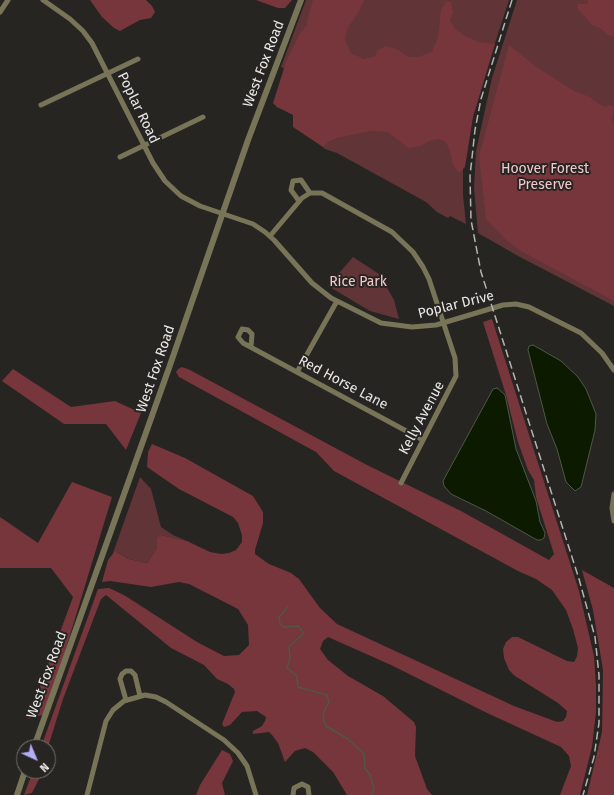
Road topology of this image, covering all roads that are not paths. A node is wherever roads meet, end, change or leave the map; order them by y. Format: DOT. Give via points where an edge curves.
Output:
graph roads {
  1 [pos="8,0"];
  2 [pos="43,0"];
  3 [pos="300,0"];
  4 [pos="0,12"];
  5 [pos="138,59"];
  6 [pos="108,74"];
  7 [pos="41,105"];
  8 [pos="203,117"];
  9 [pos="143,145"];
  10 [pos="120,157"];
  11 [pos="310,193"];
  12 [pos="300,201"];
  13 [pos="223,214"];
  14 [pos="270,236"];
  15 [pos="337,302"];
  16 [pos="443,324"];
  17 [pos="251,347"];
  18 [pos="614,370"];
  19 [pos="297,372"];
  20 [pos="423,440"];
  21 [pos="401,483"];
  22 [pos="614,494"];
  23 [pos="614,521"];
  24 [pos="140,696"];
  25 [pos="126,700"];
  26 [pos="37,739"];
  27 [pos="22,779"];
  28 [pos="17,795"];
  29 [pos="87,795"];
  30 [pos="256,795"];
  31 [pos="293,795"];
  32 [pos="309,795"];
  1 -- 4 [label="street"];
  2 -- 6 [label="street, Poplar Road" via="83,31"];
  3 -- 13 [label="street, West Fox Road"];
  5 -- 6 [label="street"];
  6 -- 7 [label="street"];
  6 -- 9 [label="street, Poplar Road"];
  8 -- 9 [label="street"];
  9 -- 10 [label="street"];
  9 -- 13 [label="street, Poplar Road" via="165,181 181,196"];
  11 -- 12 [label="street"];
  11 -- 12 [label="street" via="301,180 293,181 291,190"];
  11 -- 16 [label="street, Kelly Avenue" via="326,194 384,227 406,244 429,279"];
  12 -- 14 [label="street"];
  13 -- 14 [label="street, Poplar Drive" via="253,224"];
  13 -- 26 [label="street, West Fox Road"];
  14 -- 15 [label="street, Poplar Drive" via="307,278"];
  15 -- 16 [label="street, Poplar Drive" via="369,318 394,326 417,328"];
  15 -- 19 [label="street"];
  16 -- 18 [label="street, Poplar Drive" via="503,305 529,307 581,334 597,348"];
  16 -- 20 [label="street, Kelly Avenue" via="455,358 456,376"];
  17 -- 19 [label="street, Red Horse Lane"];
  19 -- 20 [label="street, Red Horse Lane"];
  20 -- 21 [label="street, Kelly Avenue"];
  22 -- 23 [label="street"];
  24 -- 25 [label="street"];
  24 -- 25 [label="street" via="135,674 126,671 120,678"];
  24 -- 30 [label="street" via="156,697 224,740 247,766"];
  25 -- 29 [label="street" via="113,710 106,721"];
  27 -- 28 [label="street"];
  31 -- 32 [label="street" via="294,788 302,784 308,787"];
}
